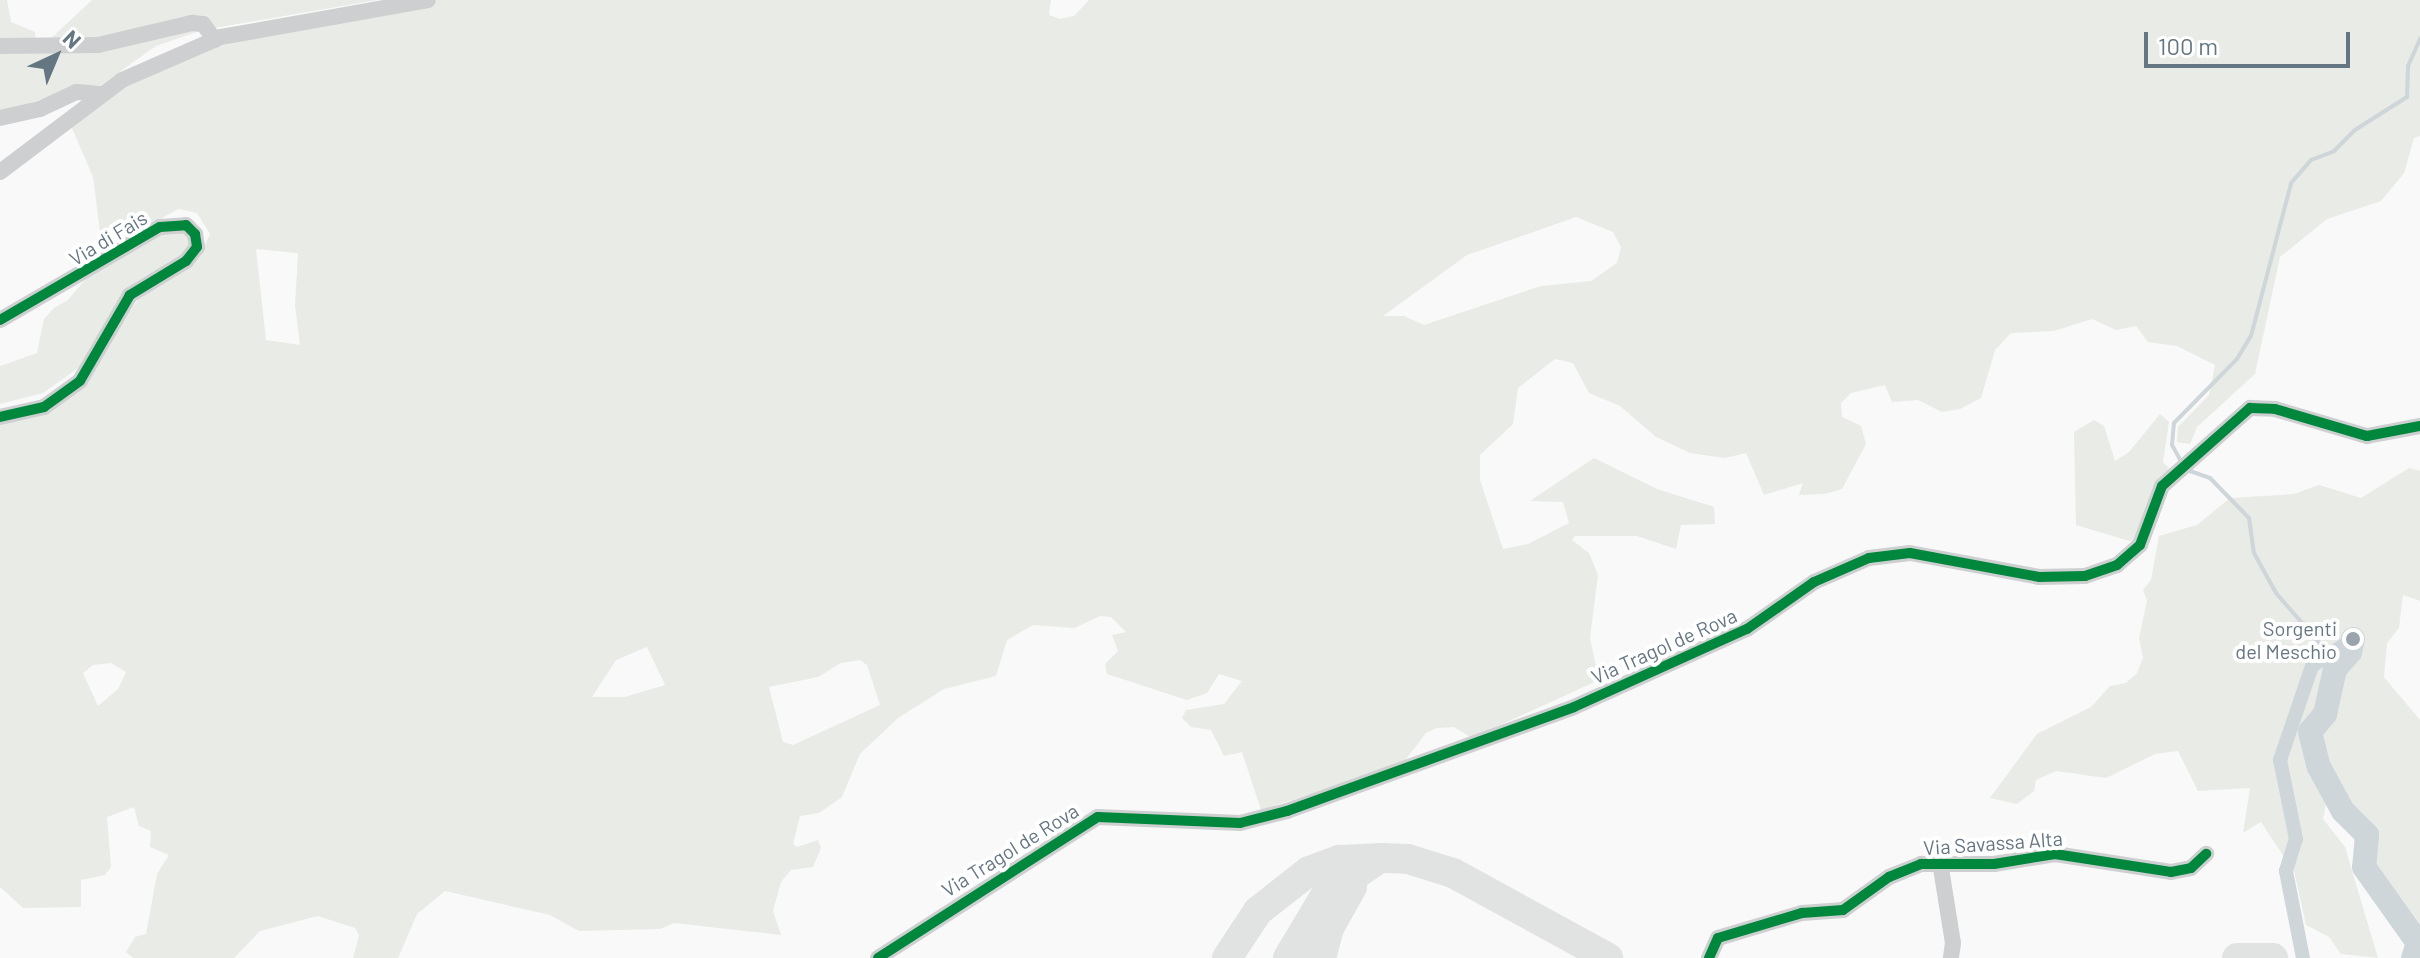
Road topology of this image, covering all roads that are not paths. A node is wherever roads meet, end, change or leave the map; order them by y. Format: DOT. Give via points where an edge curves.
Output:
graph roads {
  1 [pos="428,0"];
  2 [pos="215,40"];
  3 [pos="0,46"];
  4 [pos="103,94"];
  5 [pos="0,118"];
  6 [pos="0,172"];
  7 [pos="0,320"];
  8 [pos="0,417"];
  9 [pos="2420,426"];
  10 [pos="2206,854"];
  11 [pos="1383,858"];
  12 [pos="1940,862"];
  13 [pos="878,958"];
  14 [pos="1227,958"];
  15 [pos="1288,958"];
  16 [pos="1321,958"];
  17 [pos="1608,958"];
  18 [pos="1709,958"];
  19 [pos="1951,958"];
  20 [pos="2237,958"];
  21 [pos="2273,958"];
  1 -- 2 [label="street"];
  2 -- 3 [label="street" via="203,24 192,23 98,45"];
  2 -- 4 [label="street" via="122,80"];
  4 -- 5 [label="street" via="76,92 40,109"];
  4 -- 6 [label="street"];
  7 -- 8 [label="street, Via di Fais" via="160,227 186,225 195,234 197,247 186,261 130,295 80,381 44,407"];
  9 -- 13 [label="street, Via Tragol de Rova" via="2367,436 2275,409 2250,408 2162,486 2140,545 2117,565 2085,576 2039,577 1910,553 1869,558 1814,582 1747,629 1574,707 1287,811 1240,823 1098,817"];
  10 -- 12 [label="street, Via Savassa Alta" via="2191,868 2171,872 2055,854 1994,864"];
  11 -- 14 [label="highway" via="1340,860 1309,871 1258,911"];
  11 -- 15 [label="highway" via="1357,870 1325,896"];
  11 -- 16 [label="highway" via="1342,901"];
  11 -- 17 [label="highway" via="1408,859 1453,873"];
  12 -- 18 [label="street, Via Savassa Alta" via="1889,877 1843,910 1802,913 1718,938"];
  12 -- 19 [label="street, Via Savassa Alta"];
  20 -- 21 [label="highway"];
}
